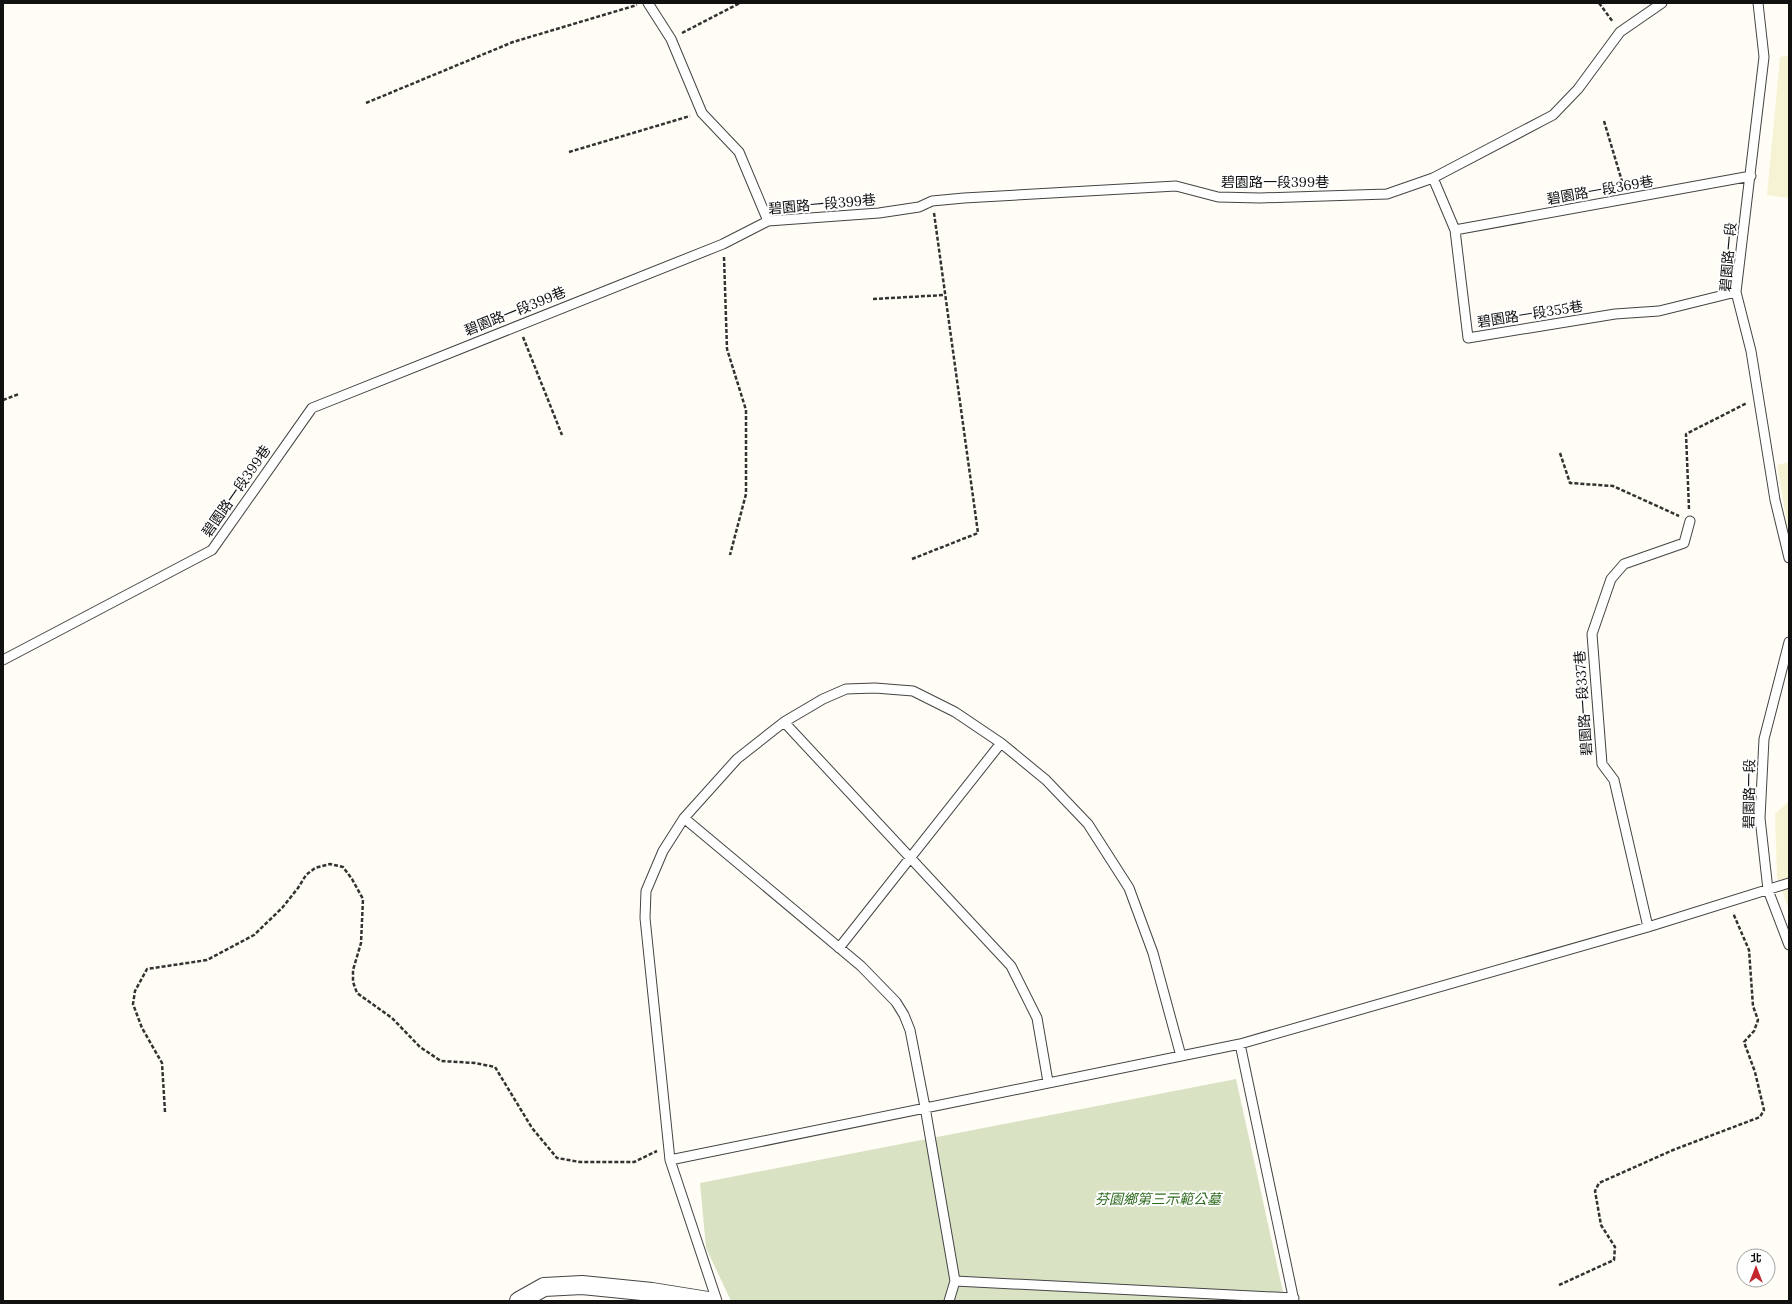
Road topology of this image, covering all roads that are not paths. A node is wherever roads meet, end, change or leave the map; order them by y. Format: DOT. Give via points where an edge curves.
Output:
graph roads {
  1 [pos="648,3"];
  2 [pos="1662,3"];
  3 [pos="1758,3"];
  4 [pos="1751,176"];
  5 [pos="1433,178"];
  6 [pos="768,221"];
  7 [pos="1455,230"];
  8 [pos="1736,292"];
  9 [pos="1690,521"];
  10 [pos="1789,558"];
  11 [pos="1789,642"];
  12 [pos="3,660"];
  13 [pos="784,722"];
  14 [pos="1001,743"];
  15 [pos="684,818"];
  16 [pos="910,858"];
  17 [pos="1789,883"];
  18 [pos="1768,890"];
  19 [pos="1648,927"];
  20 [pos="1789,945"];
  21 [pos="839,948"];
  22 [pos="1240,1044"];
  23 [pos="1181,1056"];
  24 [pos="1048,1082"];
  25 [pos="925,1107"];
  26 [pos="670,1160"];
  27 [pos="955,1282"];
  28 [pos="1294,1299"];
  29 [pos="519,1301"];
  30 [pos="708,1301"];
  31 [pos="717,1301"];
  32 [pos="949,1301"];
  1 -- 6 [label="lane" via="671,39 702,113 739,152"];
  2 -- 5 [label="lane, 碧園路一段399巷" via="1620,32 1578,89 1553,114"];
  3 -- 4 [label="lane, 碧園路一段" via="1764,58"];
  4 -- 7 [label="lane, 碧園路一段369巷"];
  4 -- 8 [label="lane, 碧園路一段"];
  5 -- 6 [label="lane, 碧園路一段399巷" via="1387,194 1218,197 1176,186 932,201 919,207 879,213"];
  5 -- 7 [label="lane, 碧園路一段355巷"];
  6 -- 12 [label="lane, 碧園路一段399巷" via="723,244 312,408 212,550"];
  7 -- 8 [label="lane, 碧園路一段355巷" via="1468,338 1615,314 1659,311"];
  8 -- 10 [label="lane, 碧園路一段" via="1751,350 1775,500"];
  9 -- 19 [label="lane, 碧園路一段337巷" via="1684,543 1624,564 1611,579 1592,634 1602,764 1614,780"];
  11 -- 18 [label="lane, 碧園路一段" via="1764,739 1760,818"];
  13 -- 14 [label="lane" via="823,699 846,690 875,688 913,691 955,712"];
  13 -- 15 [label="lane" via="737,759"];
  13 -- 16 [label="lane"];
  14 -- 16 [label="lane"];
  14 -- 23 [label="lane" via="1046,780 1088,824 1129,888 1153,954"];
  15 -- 21 [label="lane"];
  15 -- 26 [label="lane" via="663,851 646,891 645,918"];
  16 -- 21 [label="lane"];
  16 -- 24 [label="lane" via="1011,966 1037,1018"];
  17 -- 18 [label="lane"];
  18 -- 19 [label="lane"];
  18 -- 20 [label="lane, 碧園路一段"];
  19 -- 22 [label="lane"];
  21 -- 25 [label="lane" via="861,966 896,1002 904,1015 910,1030"];
  22 -- 23 [label="lane"];
  22 -- 28 [label="lane"];
  23 -- 24 [label="lane"];
  24 -- 25 [label="lane"];
  25 -- 26 [label="lane"];
  25 -- 27 [label="lane"];
  26 -- 31 [label="lane"];
  27 -- 28 [label="lane"];
  27 -- 32 [label="lane"];
  29 -- 30 [label="street" via="544,1287 582,1285"];
}
